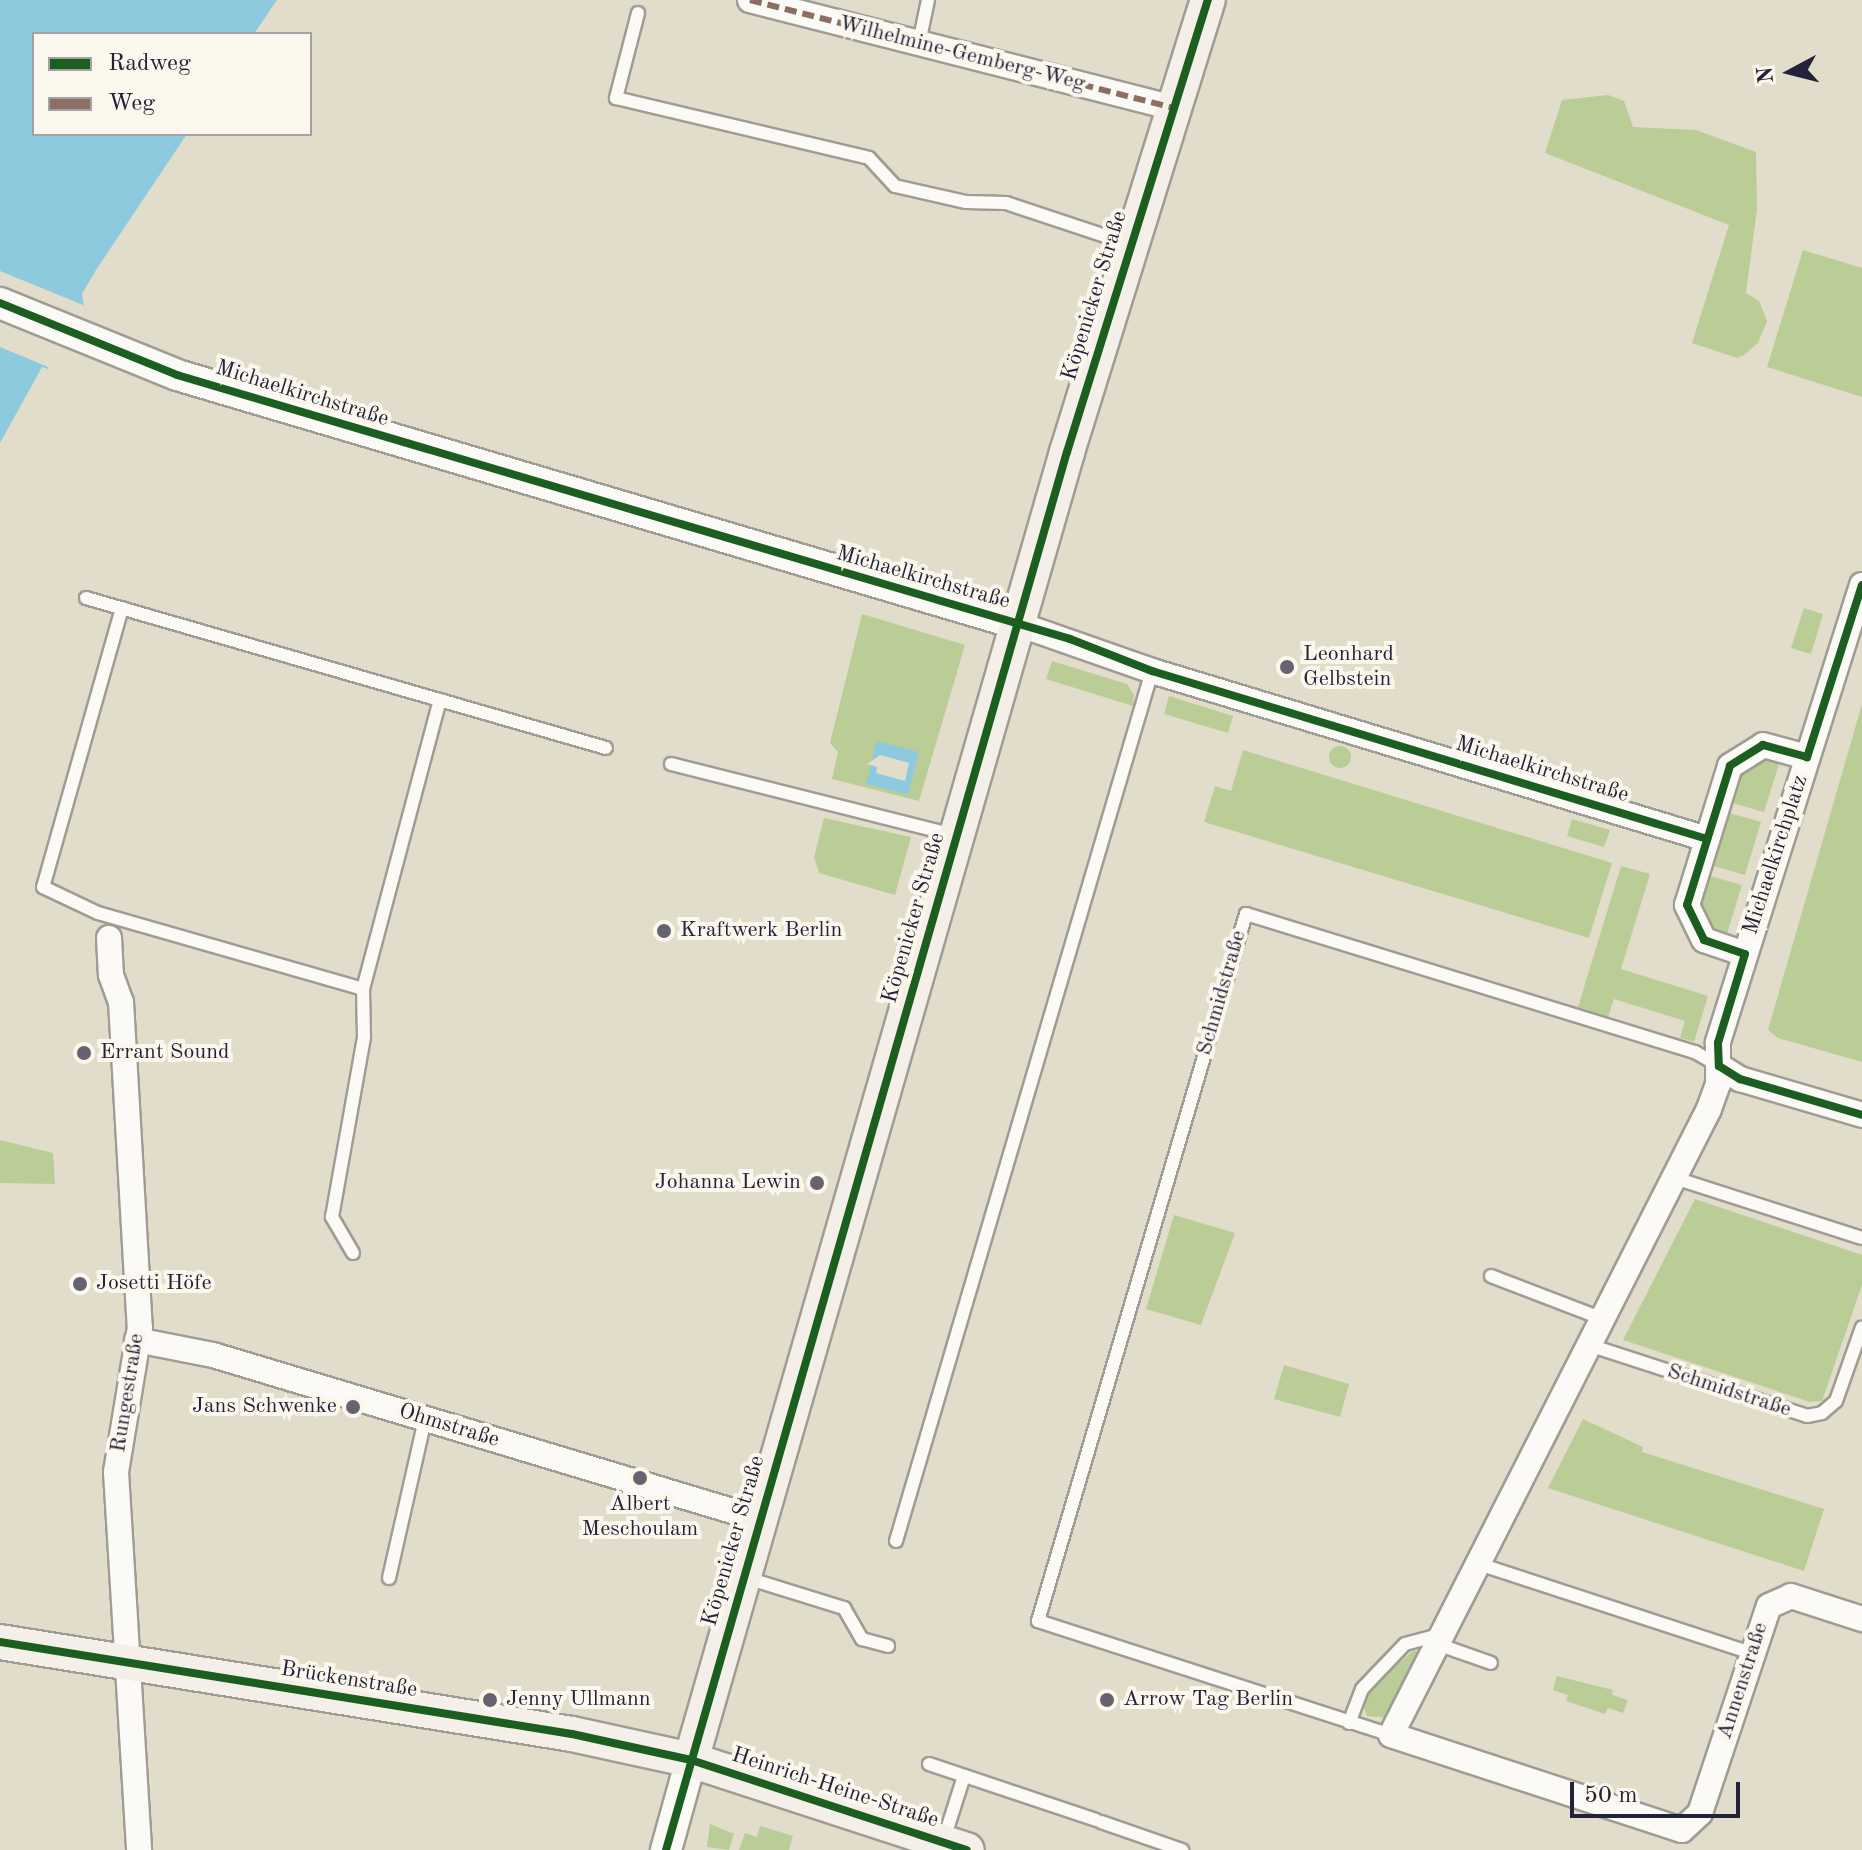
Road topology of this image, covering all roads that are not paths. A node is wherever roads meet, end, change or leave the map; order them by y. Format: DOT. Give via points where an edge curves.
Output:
graph roads {
  1 [pos="750,0"];
  2 [pos="928,0"];
  3 [pos="1208,0"];
  4 [pos="638,13"];
  5 [pos="919,43"];
  6 [pos="1173,108"];
  7 [pos="1129,244"];
  8 [pos="0,303"];
  9 [pos="1862,585"];
  10 [pos="86,598"];
  11 [pos="122,608"];
  12 [pos="1018,624"];
  13 [pos="1854,639"];
  14 [pos="1152,671"];
  15 [pos="440,700"];
  16 [pos="606,748"];
  17 [pos="1807,757"];
  18 [pos="671,764"];
  19 [pos="957,836"];
  20 [pos="1707,839"];
  21 [pos="113,928"];
  22 [pos="1745,954"];
  23 [pos="363,989"];
  24 [pos="1719,1066"];
  25 [pos="1862,1115"];
  26 [pos="1675,1178"];
  27 [pos="1862,1238"];
  28 [pos="353,1253"];
  29 [pos="1491,1276"];
  30 [pos="1603,1319"];
  31 [pos="1862,1327"];
  32 [pos="137,1340"];
  33 [pos="1589,1345"];
  34 [pos="425,1419"];
  35 [pos="759,1519"];
  36 [pos="896,1541"];
  37 [pos="1479,1564"];
  38 [pos="743,1576"];
  39 [pos="389,1578"];
  40 [pos="1862,1619"];
  41 [pos="1440,1639"];
  42 [pos="0,1642"];
  43 [pos="888,1646"];
  44 [pos="1751,1653"];
  45 [pos="128,1663"];
  46 [pos="1491,1663"];
  47 [pos="1349,1723"];
  48 [pos="1391,1735"];
  49 [pos="691,1760"];
  50 [pos="929,1764"];
  51 [pos="964,1776"];
  52 [pos="955,1846"];
  53 [pos="139,1850"];
  54 [pos="666,1850"];
  55 [pos="1182,1850"];
  1 -- 5 [label="street, Wilhelmine-Gemberg-Weg"];
  2 -- 5 [label="lane"];
  3 -- 6 [label="main road, Köpenicker Straße"];
  4 -- 7 [label="lane" via="616,98 869,158 895,186 966,202 1006,203"];
  5 -- 6 [label="street, Wilhelmine-Gemberg-Weg"];
  6 -- 7 [label="main road, Köpenicker Straße"];
  7 -- 12 [label="main road, Köpenicker Straße"];
  8 -- 12 [label="street, Michaelkirchstraße" via="177,375"];
  9 -- 13 [label="street, Michaelkirchplatz"];
  10 -- 11 [label="lane"];
  11 -- 15 [label="lane"];
  11 -- 21 [label="lane" via="43,887"];
  12 -- 14 [label="street, Michaelkirchstraße"];
  12 -- 19 [label="main road, Köpenicker Straße"];
  13 -- 17 [label="street, Michaelkirchplatz"];
  14 -- 20 [label="street, Michaelkirchstraße"];
  14 -- 36 [label="lane"];
  15 -- 16 [label="lane"];
  15 -- 23 [label="lane"];
  17 -- 20 [label="street, Michaelkirchplatz" via="1763,745 1730,766"];
  17 -- 22 [label="street, Michaelkirchplatz"];
  18 -- 19 [label="lane"];
  19 -- 35 [label="main road, Köpenicker Straße"];
  20 -- 22 [label="street, Michaelkirchplatz" via="1687,905 1704,940"];
  21 -- 23 [label="lane"];
  21 -- 32 [label="street, Rungestraße" via="111,975 121,1002"];
  22 -- 24 [label="street, Michaelkirchplatz" via="1718,1043"];
  23 -- 28 [label="lane" via="364,1037 332,1217"];
  24 -- 25 [label="street" via="1740,1079"];
  24 -- 26 [label="street" via="1709,1109"];
  24 -- 47 [label="lane, Schmidstraße" via="1695,1052 1246,914 1038,1621"];
  26 -- 27 [label="lane"];
  26 -- 30 [label="street"];
  29 -- 30 [label="lane"];
  30 -- 33 [label="street"];
  31 -- 33 [label="lane, Schmidstraße" via="1836,1401 1822,1413 1807,1416"];
  32 -- 34 [label="street, Ohmstraße" via="213,1355"];
  32 -- 45 [label="street, Rungestraße" via="116,1472"];
  33 -- 37 [label="street"];
  34 -- 35 [label="street, Ohmstraße"];
  34 -- 39 [label="lane"];
  35 -- 38 [label="main road, Köpenicker Straße"];
  37 -- 41 [label="street"];
  37 -- 44 [label="lane"];
  38 -- 43 [label="lane" via="844,1608 862,1639"];
  38 -- 49 [label="main road, Köpenicker Straße"];
  40 -- 44 [label="street, Annenstraße" via="1805,1599 1779,1597 1762,1619"];
  41 -- 46 [label="lane"];
  41 -- 47 [label="lane" via="1405,1644 1362,1689"];
  41 -- 48 [label="street"];
  42 -- 45 [label="main road, Brückenstraße"];
  44 -- 48 [label="street, Annenstraße" via="1700,1813 1682,1830"];
  45 -- 49 [label="main road, Brückenstraße" via="572,1734"];
  45 -- 53 [label="street, Rungestraße"];
  47 -- 48 [label="lane"];
  49 -- 52 [label="main road, Heinrich-Heine-Straße"];
  49 -- 54 [label="street, Köpenicker Straße"];
  50 -- 51 [label="lane"];
  51 -- 52 [label="lane"];
  51 -- 55 [label="lane"];
}
